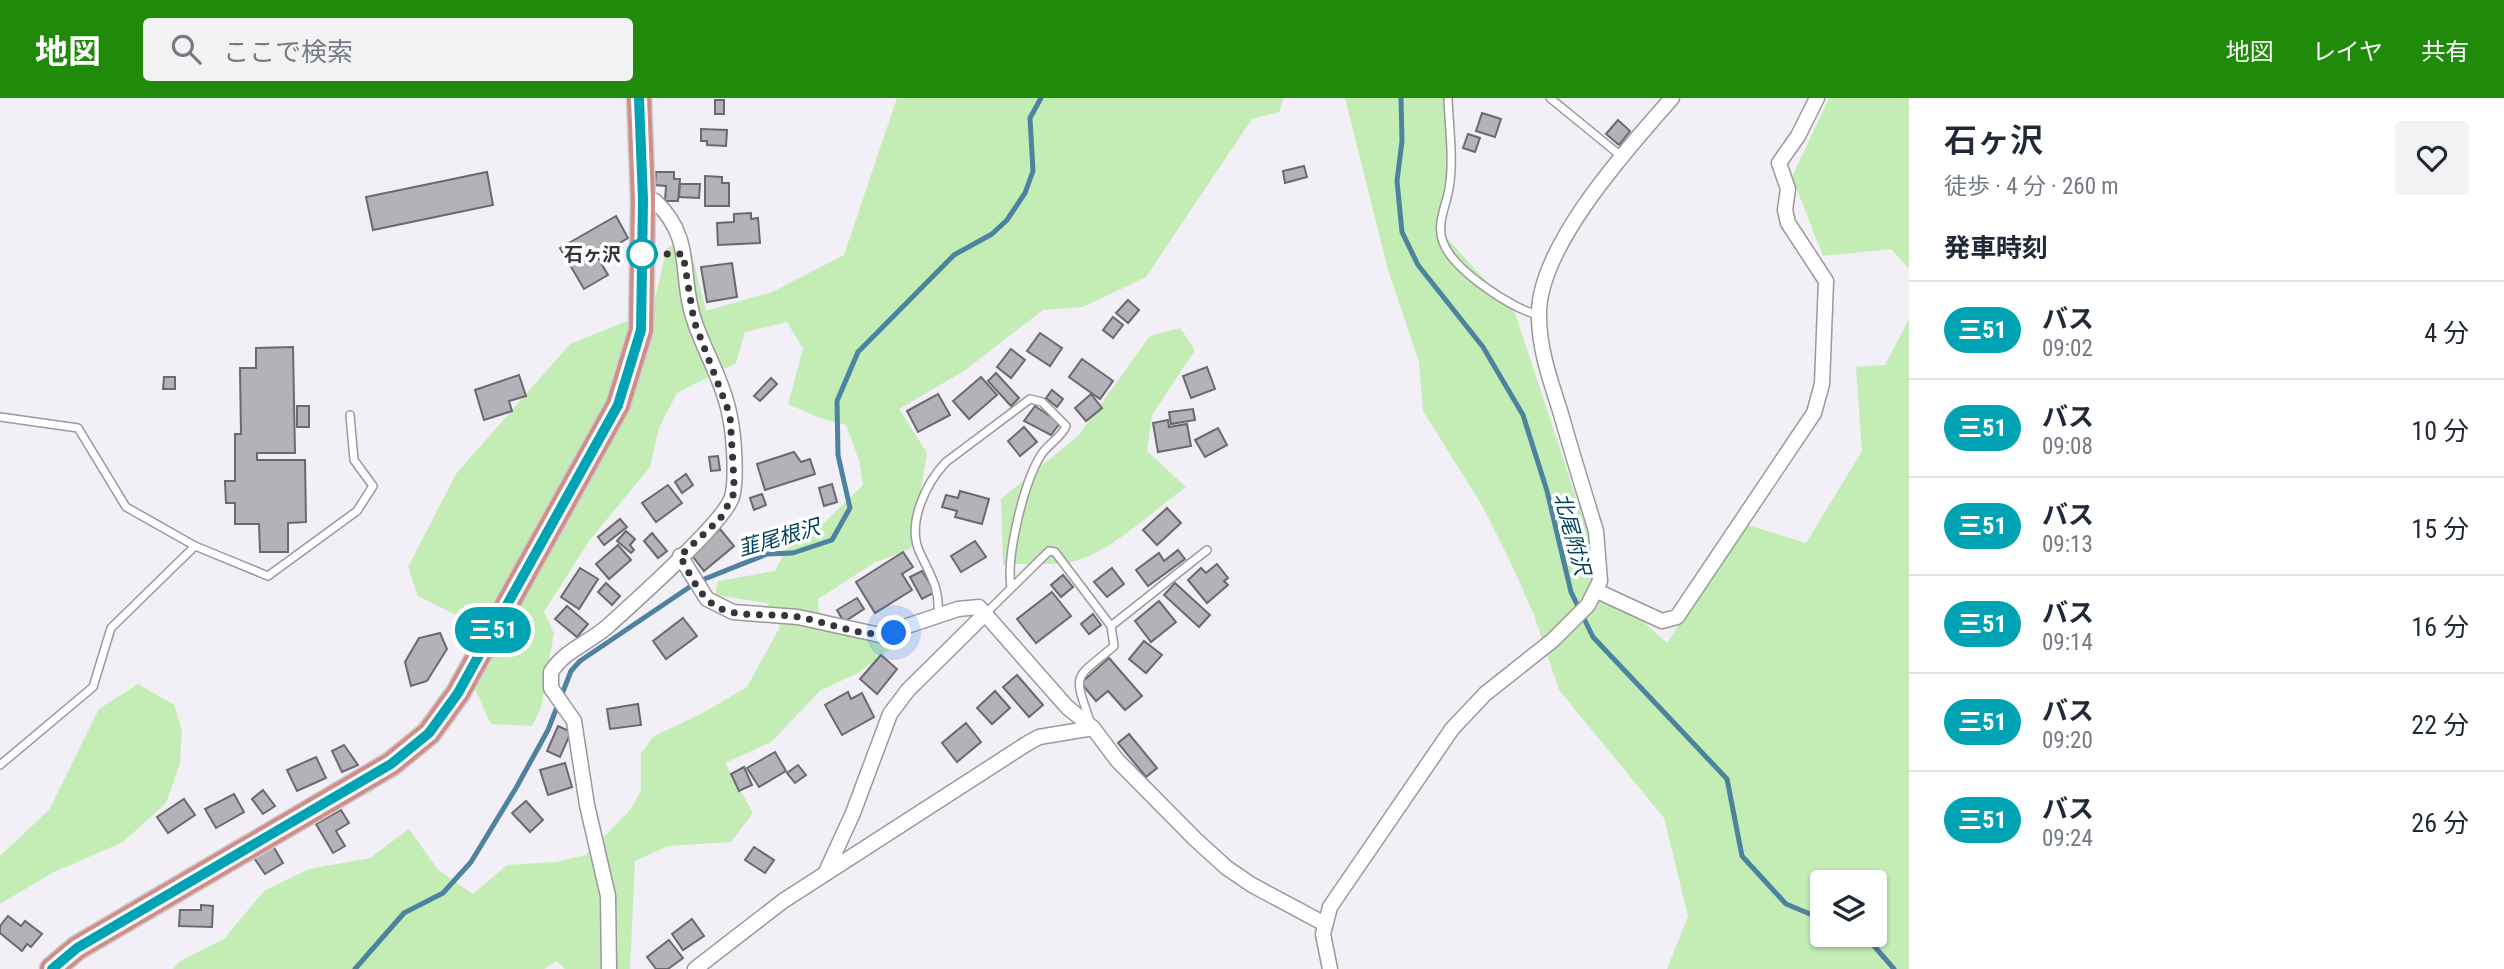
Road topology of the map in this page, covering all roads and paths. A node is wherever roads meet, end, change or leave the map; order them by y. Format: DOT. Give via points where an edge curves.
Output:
graph roads {
  1 [pos="639,98"];
  2 [pos="1448,98"];
  3 [pos="1550,98"];
  4 [pos="1672,98"];
  5 [pos="1817,98"];
  6 [pos="1622,156"];
  7 [pos="643,200"];
  8 [pos="1538,315"];
  9 [pos="350,415"];
  10 [pos="0,417"];
  11 [pos="195,547"];
  12 [pos="1207,550"];
  13 [pos="680,556"];
  14 [pos="1011,587"];
  15 [pos="1597,591"];
  16 [pos="986,613"];
  17 [pos="938,616"];
  18 [pos="1111,626"];
  19 [pos="1093,728"];
  20 [pos="0,765"];
  21 [pos="825,874"];
  22 [pos="1323,923"];
  23 [pos="52,969"];
  24 [pos="609,969"];
  25 [pos="695,969"];
  26 [pos="1330,969"];
  1 -- 7 [label="highway"];
  2 -- 8 [label="lane" via="1450,176 1441,222 1443,243 1473,276 1521,310"];
  3 -- 6 [label="lane"];
  4 -- 6 [label="street"];
  5 -- 15 [label="street" via="1779,163 1788,189 1788,223 1826,281 1822,384 1814,413 1677,617 1662,621"];
  6 -- 8 [label="street" via="1555,255"];
  7 -- 13 [label="street" via="655,201 680,232 694,321 732,426 733,496 720,519"];
  7 -- 23 [label="highway" via="641,330 618,405 458,693 429,733 391,764 77,948"];
  8 -- 15 [label="street" via="1544,360 1596,531 1600,560"];
  9 -- 11 [label="lane" via="354,460 373,486 357,510 268,576"];
  10 -- 11 [label="lane" via="78,428 126,506"];
  11 -- 20 [label="lane" via="111,628 93,687"];
  12 -- 18 [label="lane"];
  13 -- 17 [label="street" via="701,592 713,604 733,612 798,617 864,634 894,633"];
  13 -- 24 [label="street" via="551,672 551,688 574,721 608,896"];
  14 -- 16 [label="lane"];
  14 -- 17 [label="lane" via="1019,514 1029,479 1043,452 1066,426 1042,402 1030,399 946,462 923,498 917,516 917,545 936,584"];
  14 -- 18 [label="lane" via="1049,551 1055,552"];
  15 -- 22 [label="street" via="1553,640 1485,694 1452,729 1347,878"];
  16 -- 17 [label="street" via="978,607"];
  16 -- 19 [label="street" via="1067,707"];
  16 -- 21 [label="street" via="896,704"];
  18 -- 19 [label="lane" via="1114,646 1079,676 1077,684"];
  19 -- 21 [label="street" via="1039,737"];
  19 -- 22 [label="street" via="1166,810 1227,868"];
  21 -- 25 [label="street"];
  22 -- 26 [label="street"];
}
